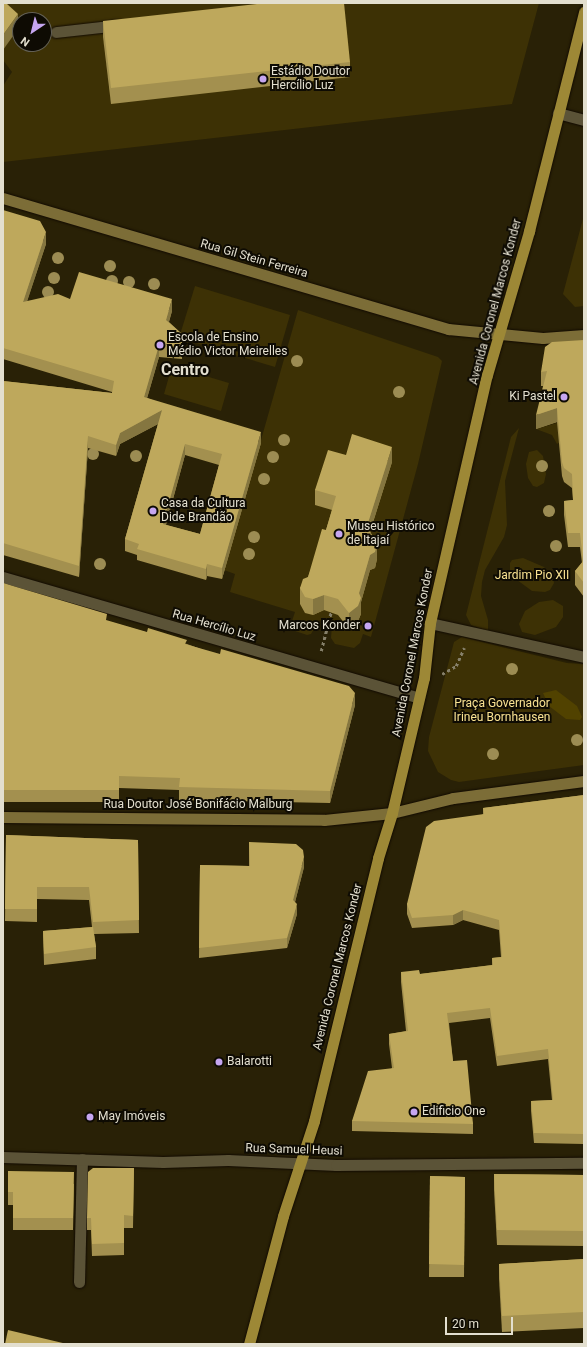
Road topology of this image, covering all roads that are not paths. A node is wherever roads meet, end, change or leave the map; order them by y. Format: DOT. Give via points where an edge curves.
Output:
graph roads {
  1 [pos="584,12"];
  2 [pos="134,23"];
  3 [pos="56,32"];
  4 [pos="558,113"];
  5 [pos="584,120"];
  6 [pos="3,198"];
  7 [pos="500,334"];
  8 [pos="584,335"];
  9 [pos="3,577"];
  10 [pos="430,623"];
  11 [pos="584,657"];
  12 [pos="419,698"];
  13 [pos="584,781"];
  14 [pos="392,813"];
  15 [pos="3,817"];
  16 [pos="3,1157"];
  17 [pos="82,1159"];
  18 [pos="584,1163"];
  19 [pos="300,1165"];
  20 [pos="79,1282"];
  21 [pos="249,1344"];
  1 -- 4 [label="main road, Avenida Coronel Marcos Konder"];
  2 -- 3 [label="street"];
  4 -- 5 [label="street"];
  4 -- 7 [label="main road, Avenida Coronel Marcos Konder"];
  6 -- 7 [label="main road, Rua Gil Stein Ferreira" via="448,329"];
  7 -- 8 [label="main road, Rua Gil Stein Ferreira" via="543,338"];
  7 -- 10 [label="main road, Avenida Coronel Marcos Konder" via="487,375"];
  9 -- 12 [label="street, Rua Hercílio Luz"];
  10 -- 11 [label="street"];
  10 -- 12 [label="main road, Avenida Coronel Marcos Konder" via="424,678"];
  12 -- 14 [label="main road, Avenida Coronel Marcos Konder"];
  13 -- 14 [label="main road, Rua Doutor José Bonifácio Malburg" via="453,798"];
  14 -- 15 [label="main road, Rua Doutor José Bonifácio Malburg" via="324,820"];
  14 -- 19 [label="main road, Avenida Coronel Marcos Konder" via="378,858 314,1121"];
  16 -- 17 [label="street, Rua Samuel Heusi"];
  17 -- 19 [label="street, Rua Samuel Heusi" via="228,1160"];
  17 -- 20 [label="street"];
  18 -- 19 [label="street, Rua Samuel Heusi"];
  19 -- 21 [label="main road, Avenida Coronel Marcos Konder" via="283,1216"];
}
